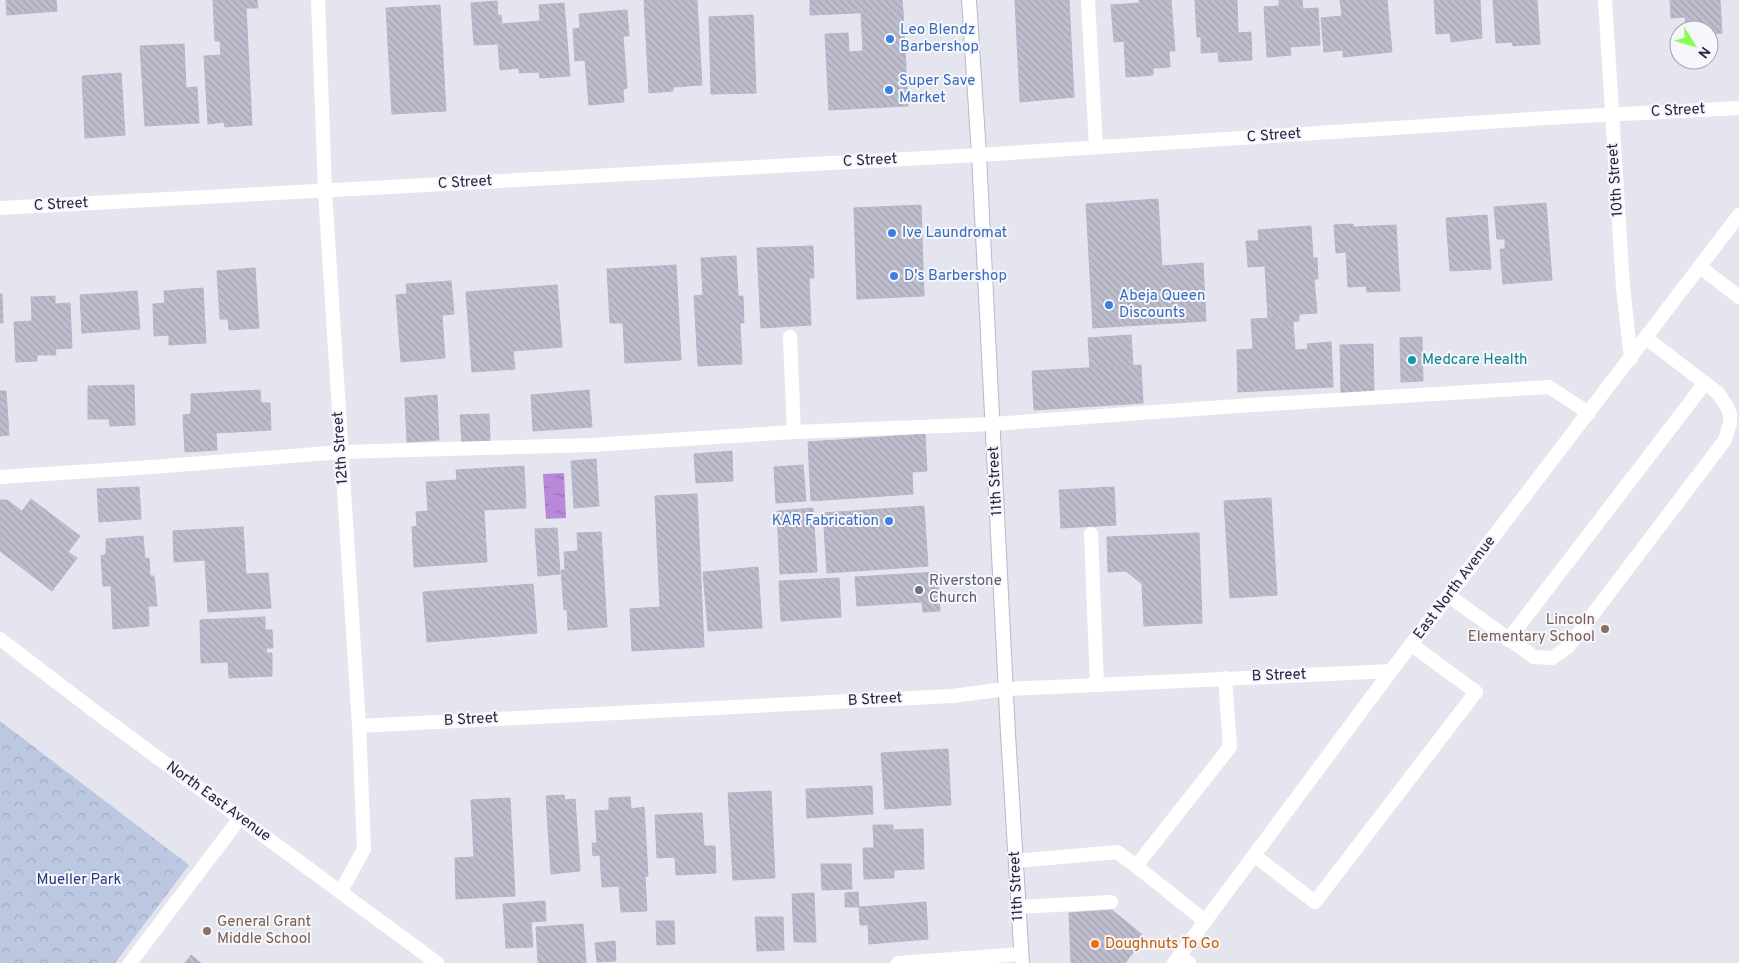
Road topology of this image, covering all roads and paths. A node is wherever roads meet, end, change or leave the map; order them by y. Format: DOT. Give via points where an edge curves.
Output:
graph roads {
  1 [pos="318,0"];
  2 [pos="969,0"];
  3 [pos="1088,0"];
  4 [pos="1605,0"];
  5 [pos="1739,108"];
  6 [pos="1611,115"];
  7 [pos="1096,147"];
  8 [pos="979,155"];
  9 [pos="325,190"];
  10 [pos="0,208"];
  11 [pos="1739,216"];
  12 [pos="1700,268"];
  13 [pos="1739,297"];
  14 [pos="790,337"];
  15 [pos="1646,338"];
  16 [pos="1631,359"];
  17 [pos="1705,383"];
  18 [pos="1590,413"];
  19 [pos="993,424"];
  20 [pos="794,432"];
  21 [pos="341,452"];
  22 [pos="0,477"];
  23 [pos="1091,534"];
  24 [pos="1449,596"];
  25 [pos="0,639"];
  26 [pos="1508,640"];
  27 [pos="1412,646"];
  28 [pos="1391,671"];
  29 [pos="1225,678"];
  30 [pos="1098,685"];
  31 [pos="1006,690"];
  32 [pos="359,726"];
  33 [pos="240,818"];
  34 [pos="1255,856"];
  35 [pos="1016,861"];
  36 [pos="1136,866"];
  37 [pos="341,891"];
  38 [pos="1111,902"];
  39 [pos="1019,907"];
  40 [pos="1205,921"];
  41 [pos="1021,958"];
  42 [pos="1181,961"];
  43 [pos="130,963"];
  44 [pos="438,963"];
  45 [pos="898,963"];
  1 -- 9 [label="street, 12th Street"];
  2 -- 8 [label="street, 11th Street"];
  3 -- 7 [label="street"];
  4 -- 6 [label="street, 10th Street"];
  5 -- 6 [label="street, C Street"];
  6 -- 7 [label="street, C Street"];
  6 -- 16 [label="street, 10th Street"];
  7 -- 8 [label="street, C Street"];
  8 -- 9 [label="street, C Street"];
  8 -- 19 [label="street, 11th Street"];
  9 -- 10 [label="street, C Street"];
  9 -- 21 [label="street, 12th Street"];
  11 -- 12 [label="street, East North Avenue"];
  12 -- 13 [label="street"];
  12 -- 15 [label="street, East North Avenue"];
  14 -- 20 [label="street"];
  15 -- 16 [label="street, East North Avenue"];
  15 -- 17 [label="street"];
  16 -- 18 [label="street, East North Avenue"];
  17 -- 26 [label="street"];
  17 -- 26 [label="street" via="1718,393 1727,407 1730,424 1725,440 1568,647 1552,658 1543,658"];
  18 -- 19 [label="street" via="1549,387"];
  18 -- 24 [label="street, East North Avenue"];
  19 -- 20 [label="street"];
  19 -- 31 [label="street, 11th Street"];
  20 -- 21 [label="street" via="592,446"];
  21 -- 22 [label="street"];
  21 -- 32 [label="street, 12th Street"];
  23 -- 30 [label="street"];
  24 -- 26 [label="street"];
  24 -- 27 [label="street, East North Avenue"];
  25 -- 33 [label="street, North East Avenue"];
  27 -- 28 [label="street, East North Avenue"];
  27 -- 34 [label="street" via="1476,692 1316,902"];
  28 -- 29 [label="street, B Street"];
  28 -- 34 [label="street, East North Avenue"];
  29 -- 30 [label="street, B Street"];
  29 -- 36 [label="street" via="1230,747"];
  30 -- 31 [label="street, B Street"];
  31 -- 32 [label="street, B Street" via="952,696"];
  31 -- 35 [label="street, 11th Street"];
  32 -- 37 [label="street, 12th Street" via="364,849"];
  33 -- 37 [label="street, North East Avenue"];
  33 -- 43 [label="street"];
  34 -- 40 [label="street, East North Avenue"];
  35 -- 36 [label="street" via="1117,852"];
  35 -- 39 [label="street, 11th Street"];
  36 -- 40 [label="street"];
  37 -- 44 [label="street, North East Avenue"];
  38 -- 39 [label="street"];
  39 -- 41 [label="street, 11th Street"];
  40 -- 42 [label="street, East North Avenue"];
  41 -- 45 [label="street"];
}
